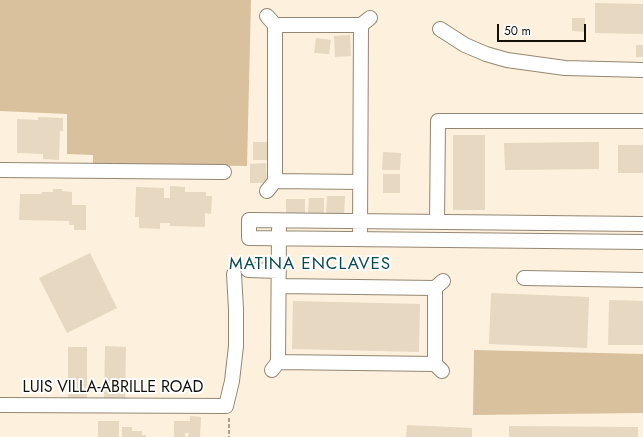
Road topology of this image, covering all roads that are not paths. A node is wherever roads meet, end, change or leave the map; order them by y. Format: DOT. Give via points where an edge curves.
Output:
graph roads {
  1 [pos="440,29"];
  2 [pos="643,70"];
  3 [pos="643,121"];
  4 [pos="0,170"];
  5 [pos="224,172"];
  6 [pos="360,182"];
  7 [pos="279,221"];
  8 [pos="360,221"];
  9 [pos="438,222"];
  10 [pos="468,222"];
  11 [pos="643,224"];
  12 [pos="279,238"];
  13 [pos="360,239"];
  14 [pos="468,240"];
  15 [pos="643,242"];
  16 [pos="248,270"];
  17 [pos="279,271"];
  18 [pos="234,274"];
  19 [pos="524,278"];
  20 [pos="643,280"];
  21 [pos="279,286"];
  22 [pos="0,405"];
  1 -- 2 [label="street" via="465,45 507,60 565,68"];
  3 -- 9 [label="street" via="438,121"];
  4 -- 5 [label="street"];
  6 -- 6 [label="street" via="365,22 271,20 271,186"];
  6 -- 8 [label="street"];
  7 -- 8 [label="street"];
  7 -- 12 [label="street"];
  7 -- 12 [label="street" via="249,220 249,238"];
  8 -- 9 [label="street"];
  8 -- 13 [label="street"];
  9 -- 10 [label="street"];
  10 -- 11 [label="street"];
  10 -- 14 [label="street"];
  12 -- 13 [label="street"];
  12 -- 17 [label="street"];
  13 -- 14 [label="street"];
  14 -- 15 [label="street"];
  16 -- 17 [label="street"];
  17 -- 21 [label="street"];
  18 -- 22 [label="street, LUIS VILLA-ABRILLE ROAD" via="236,346 226,406"];
  19 -- 20 [label="street"];
  21 -- 21 [label="street" via="275,366 438,367 439,284"];
}
